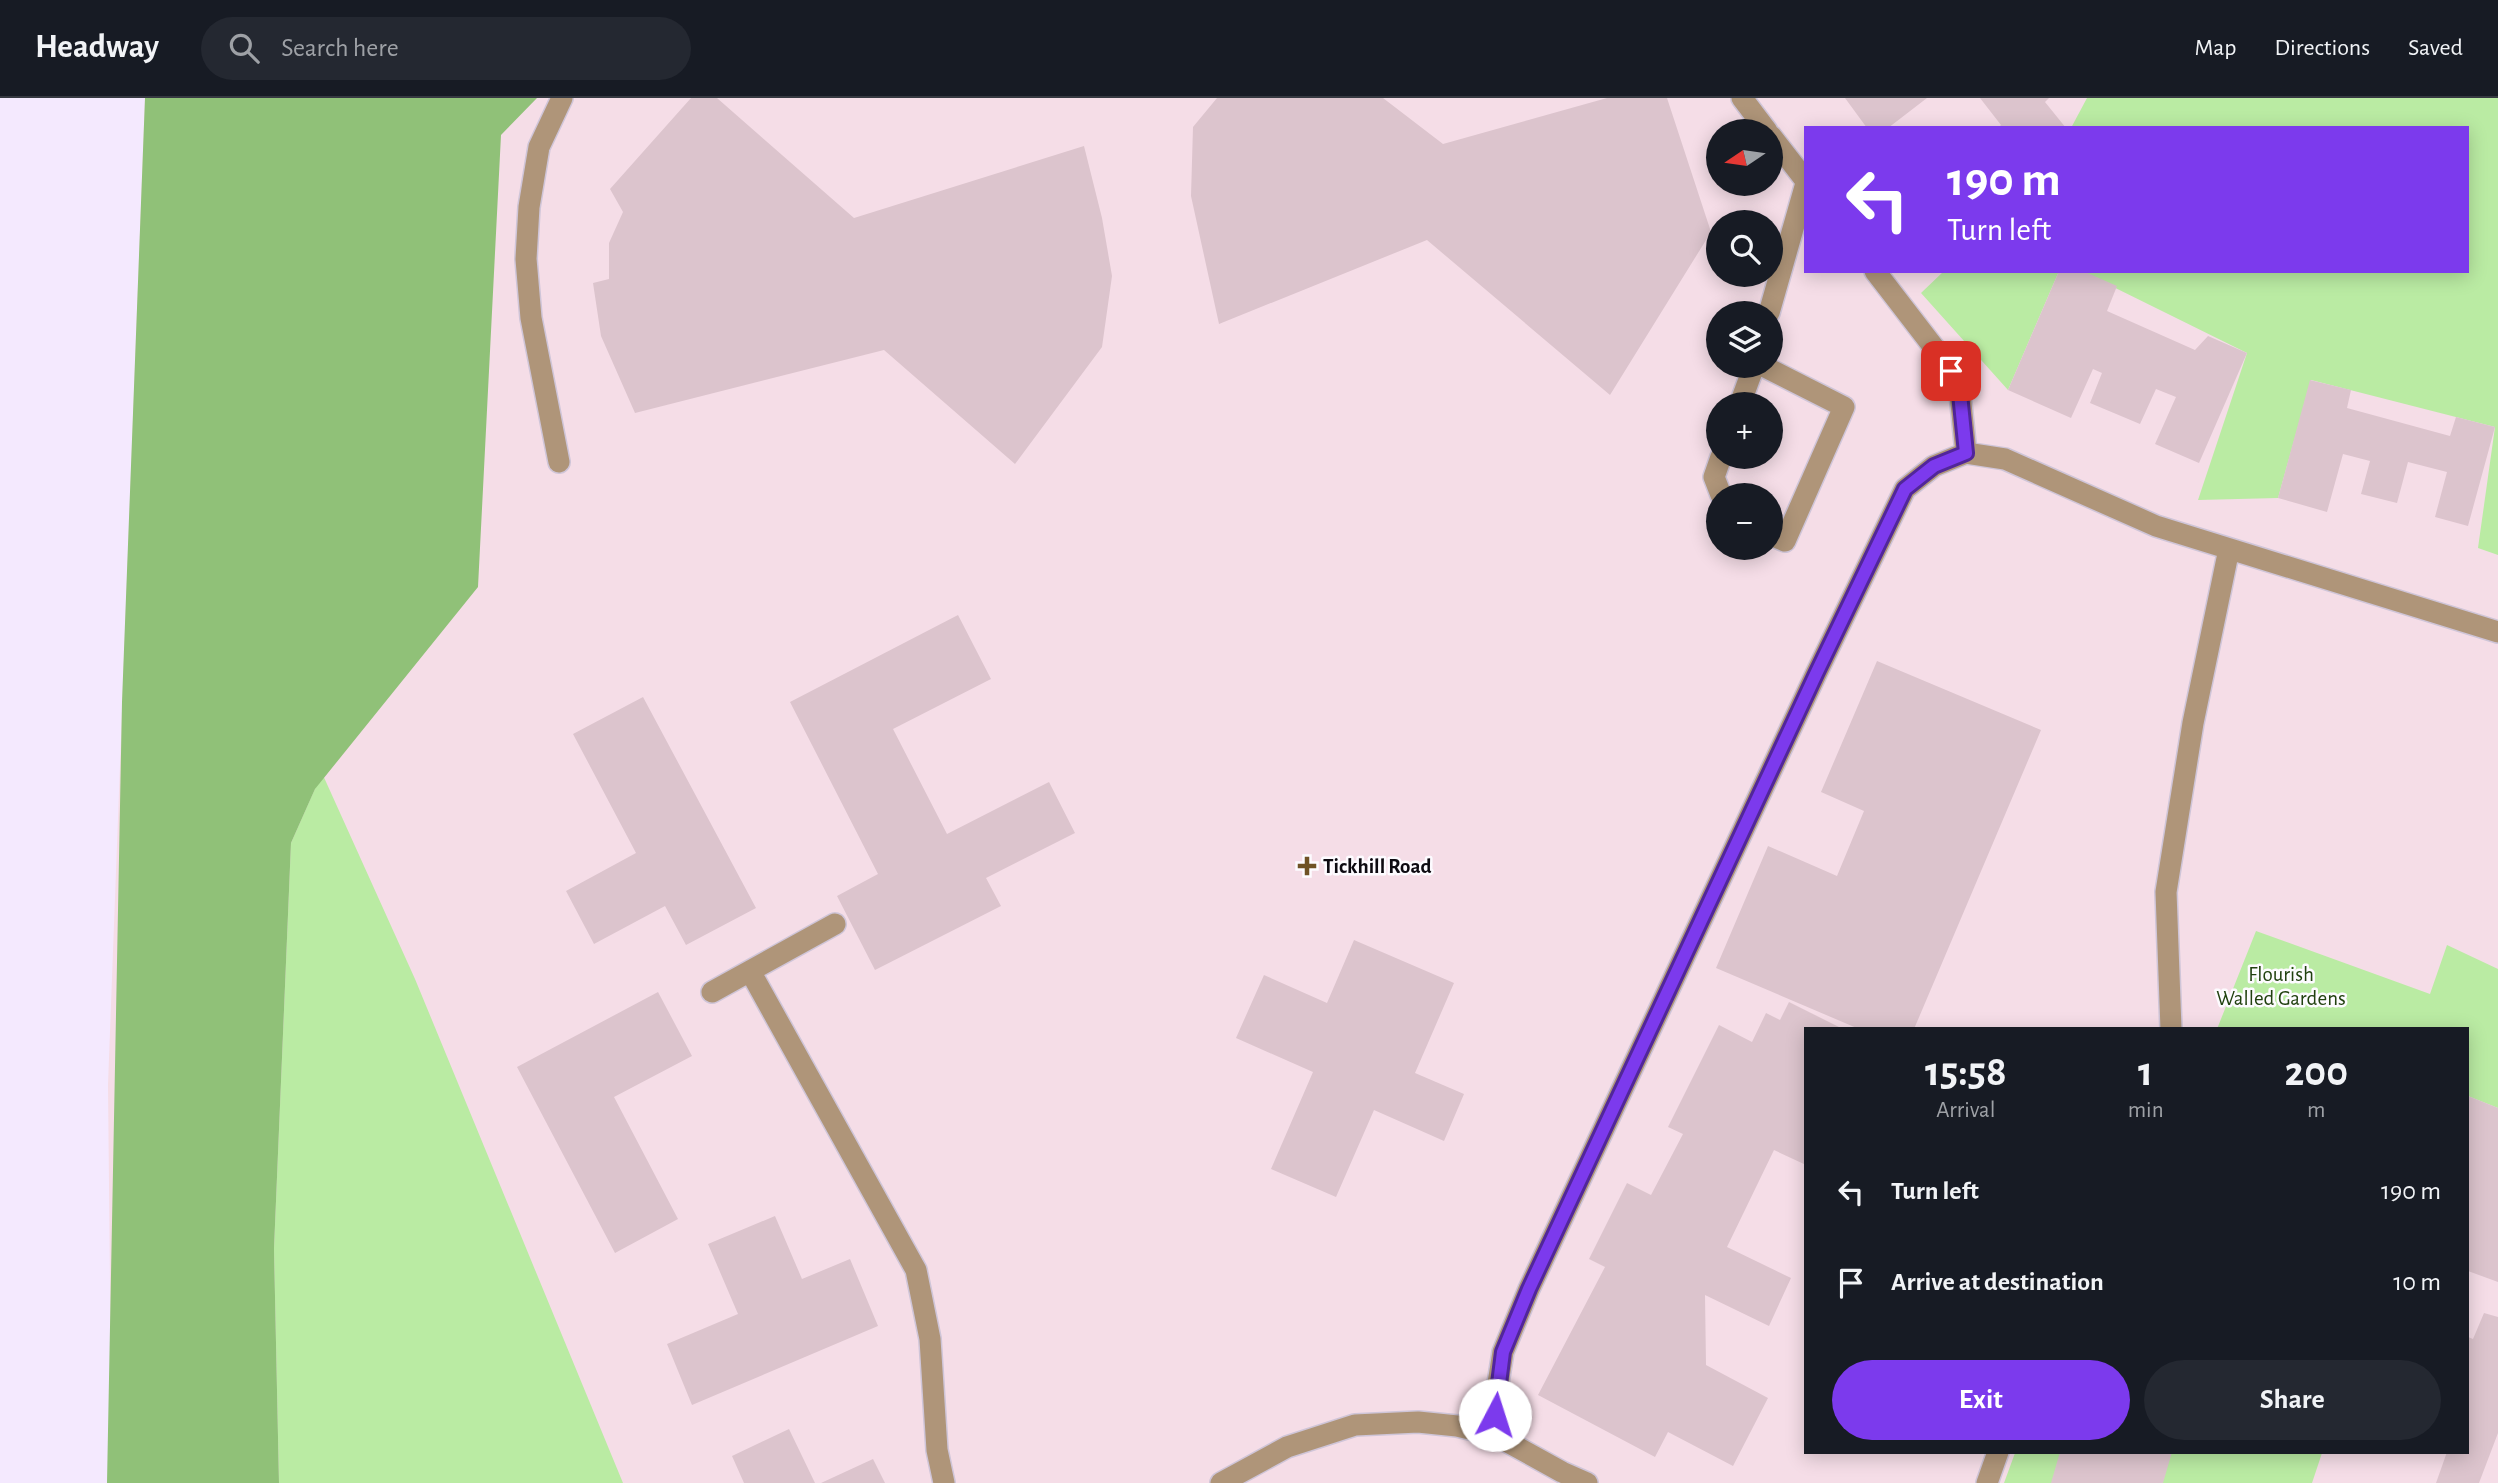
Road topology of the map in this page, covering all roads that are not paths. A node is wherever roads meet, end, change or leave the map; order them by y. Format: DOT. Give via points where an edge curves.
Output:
graph roads {
  1 [pos="562,98"];
  2 [pos="1742,98"];
  3 [pos="1759,119"];
  4 [pos="1783,152"];
  5 [pos="1804,179"];
  6 [pos="1804,189"];
  7 [pos="1877,273"];
  8 [pos="1772,301"];
  9 [pos="1783,376"];
  10 [pos="1966,453"];
  11 [pos="559,461"];
  12 [pos="1783,540"];
  13 [pos="2229,549"];
  14 [pos="2498,632"];
  15 [pos="835,924"];
  16 [pos="750,971"];
  17 [pos="712,992"];
  18 [pos="2171,1027"];
  19 [pos="1494,1435"];
  20 [pos="1997,1454"];
  21 [pos="944,1483"];
  22 [pos="1221,1483"];
  23 [pos="1587,1483"];
  24 [pos="1987,1483"];
  1 -- 11 [label="lane" via="539,147 526,259 531,318"];
  2 -- 3 [label="lane"];
  4 -- 5 [label="lane"];
  6 -- 8 [label="lane"];
  7 -- 10 [label="lane" via="1959,384"];
  9 -- 12 [label="lane" via="1844,407"];
  10 -- 13 [label="lane" via="2005,459 2156,526"];
  10 -- 19 [label="lane" via="1934,466 1905,489 1816,674 1529,1289 1503,1352"];
  13 -- 14 [label="lane"];
  13 -- 18 [label="lane" via="2195,711 2166,892"];
  15 -- 16 [label="lane"];
  16 -- 17 [label="lane"];
  16 -- 21 [label="lane" via="916,1270 930,1339 937,1450"];
  19 -- 22 [label="lane" via="1418,1422 1355,1425 1287,1447"];
  19 -- 23 [label="lane"];
  20 -- 24 [label="lane"];
}
